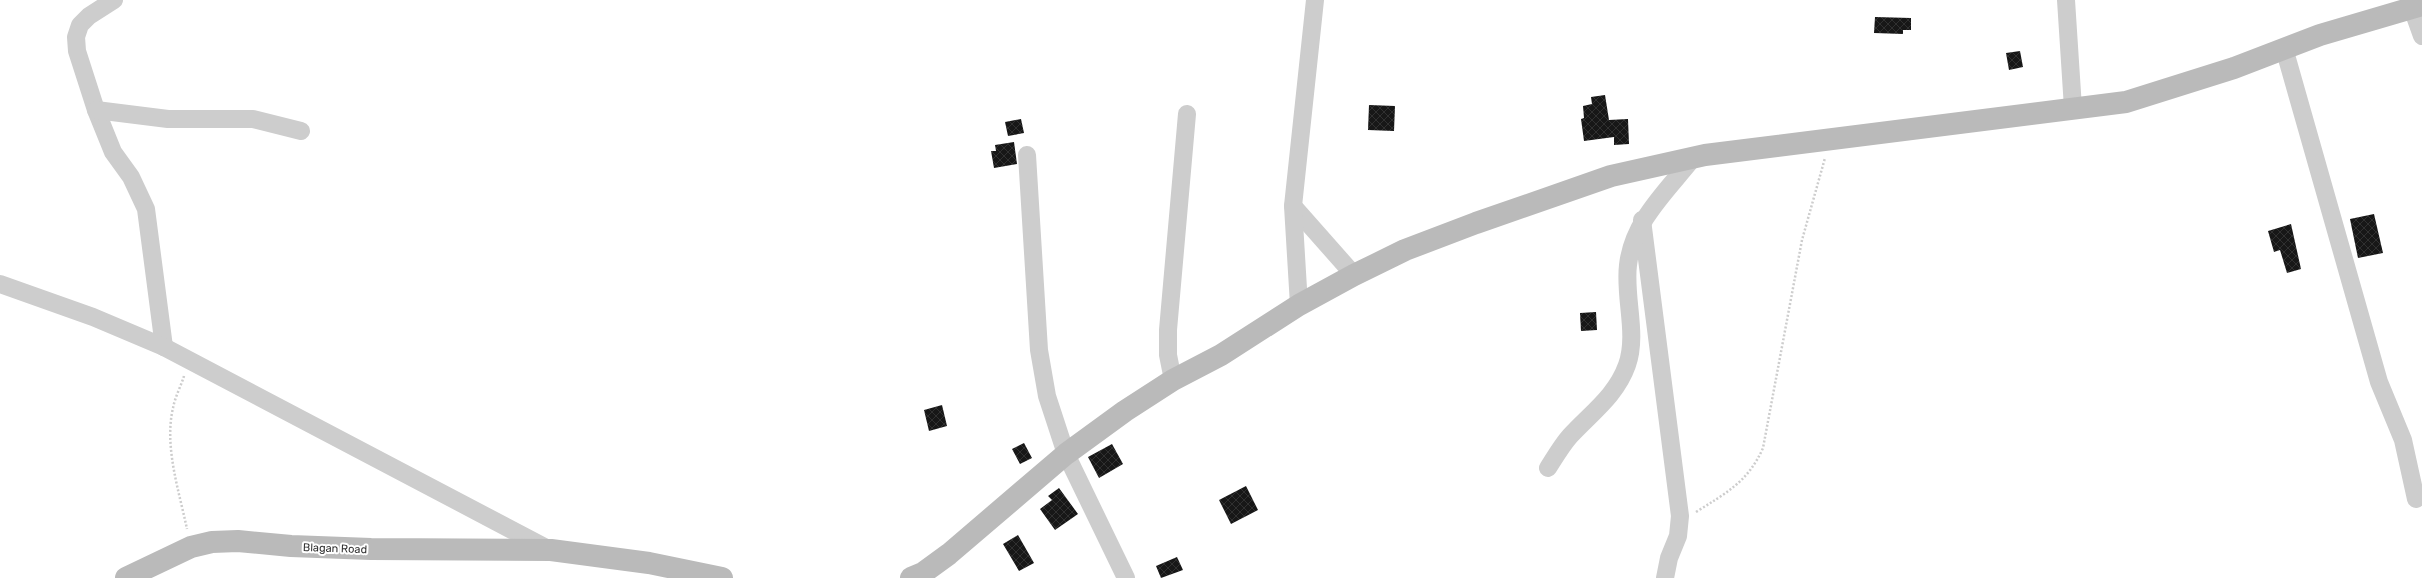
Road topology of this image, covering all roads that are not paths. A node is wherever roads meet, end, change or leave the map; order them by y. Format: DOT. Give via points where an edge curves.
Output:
graph roads {
  1 [pos="114,0"];
  2 [pos="1315,0"];
  3 [pos="2066,0"];
  4 [pos="2417,7"];
  5 [pos="2422,36"];
  6 [pos="2284,48"];
  7 [pos="2073,108"];
  8 [pos="96,110"];
  9 [pos="1187,114"];
  10 [pos="300,132"];
  11 [pos="1027,155"];
  12 [pos="1693,158"];
  13 [pos="1293,206"];
  14 [pos="1642,220"];
  15 [pos="1354,275"];
  16 [pos="0,284"];
  17 [pos="1299,306"];
  18 [pos="164,347"];
  19 [pos="1173,380"];
  20 [pos="1066,454"];
  21 [pos="1548,468"];
  22 [pos="2416,499"];
  23 [pos="551,550"];
  24 [pos="126,578"];
  25 [pos="722,578"];
  26 [pos="911,578"];
  27 [pos="1126,578"];
  28 [pos="1665,578"];
  1 -- 8 [label="street" via="89,16 80,25 76,37 77,51"];
  2 -- 13 [label="street"];
  3 -- 7 [label="street"];
  4 -- 5 [label="street"];
  4 -- 6 [label="street"];
  6 -- 7 [label="street" via="2147,97"];
  6 -- 22 [label="street" via="2379,382 2404,440"];
  7 -- 12 [label="street"];
  8 -- 10 [label="street" via="168,119 253,119"];
  8 -- 18 [label="street" via="113,152 132,177 146,209"];
  9 -- 19 [label="street" via="1168,330 1168,355"];
  11 -- 20 [label="street" via="1039,350 1054,424"];
  12 -- 14 [label="street"];
  12 -- 15 [label="street" via="1611,176 1405,250"];
  13 -- 15 [label="street"];
  13 -- 17 [label="street"];
  14 -- 21 [label="street" via="1633,239 1628,266 1628,364 1617,387 1596,412 1570,436"];
  14 -- 28 [label="street" via="1680,516 1678,536 1669,558"];
  15 -- 17 [label="street"];
  16 -- 18 [label="street" via="93,317"];
  17 -- 19 [label="street" via="1221,355"];
  18 -- 23 [label="street"];
  19 -- 20 [label="street"];
  20 -- 26 [label="street" via="949,554 923,573"];
  20 -- 27 [label="street"];
  23 -- 24 [label="street, Blagan Road" via="371,549 291,546 238,540 191,547"];
  23 -- 25 [label="street, Blagan Road" via="648,563"];
}
